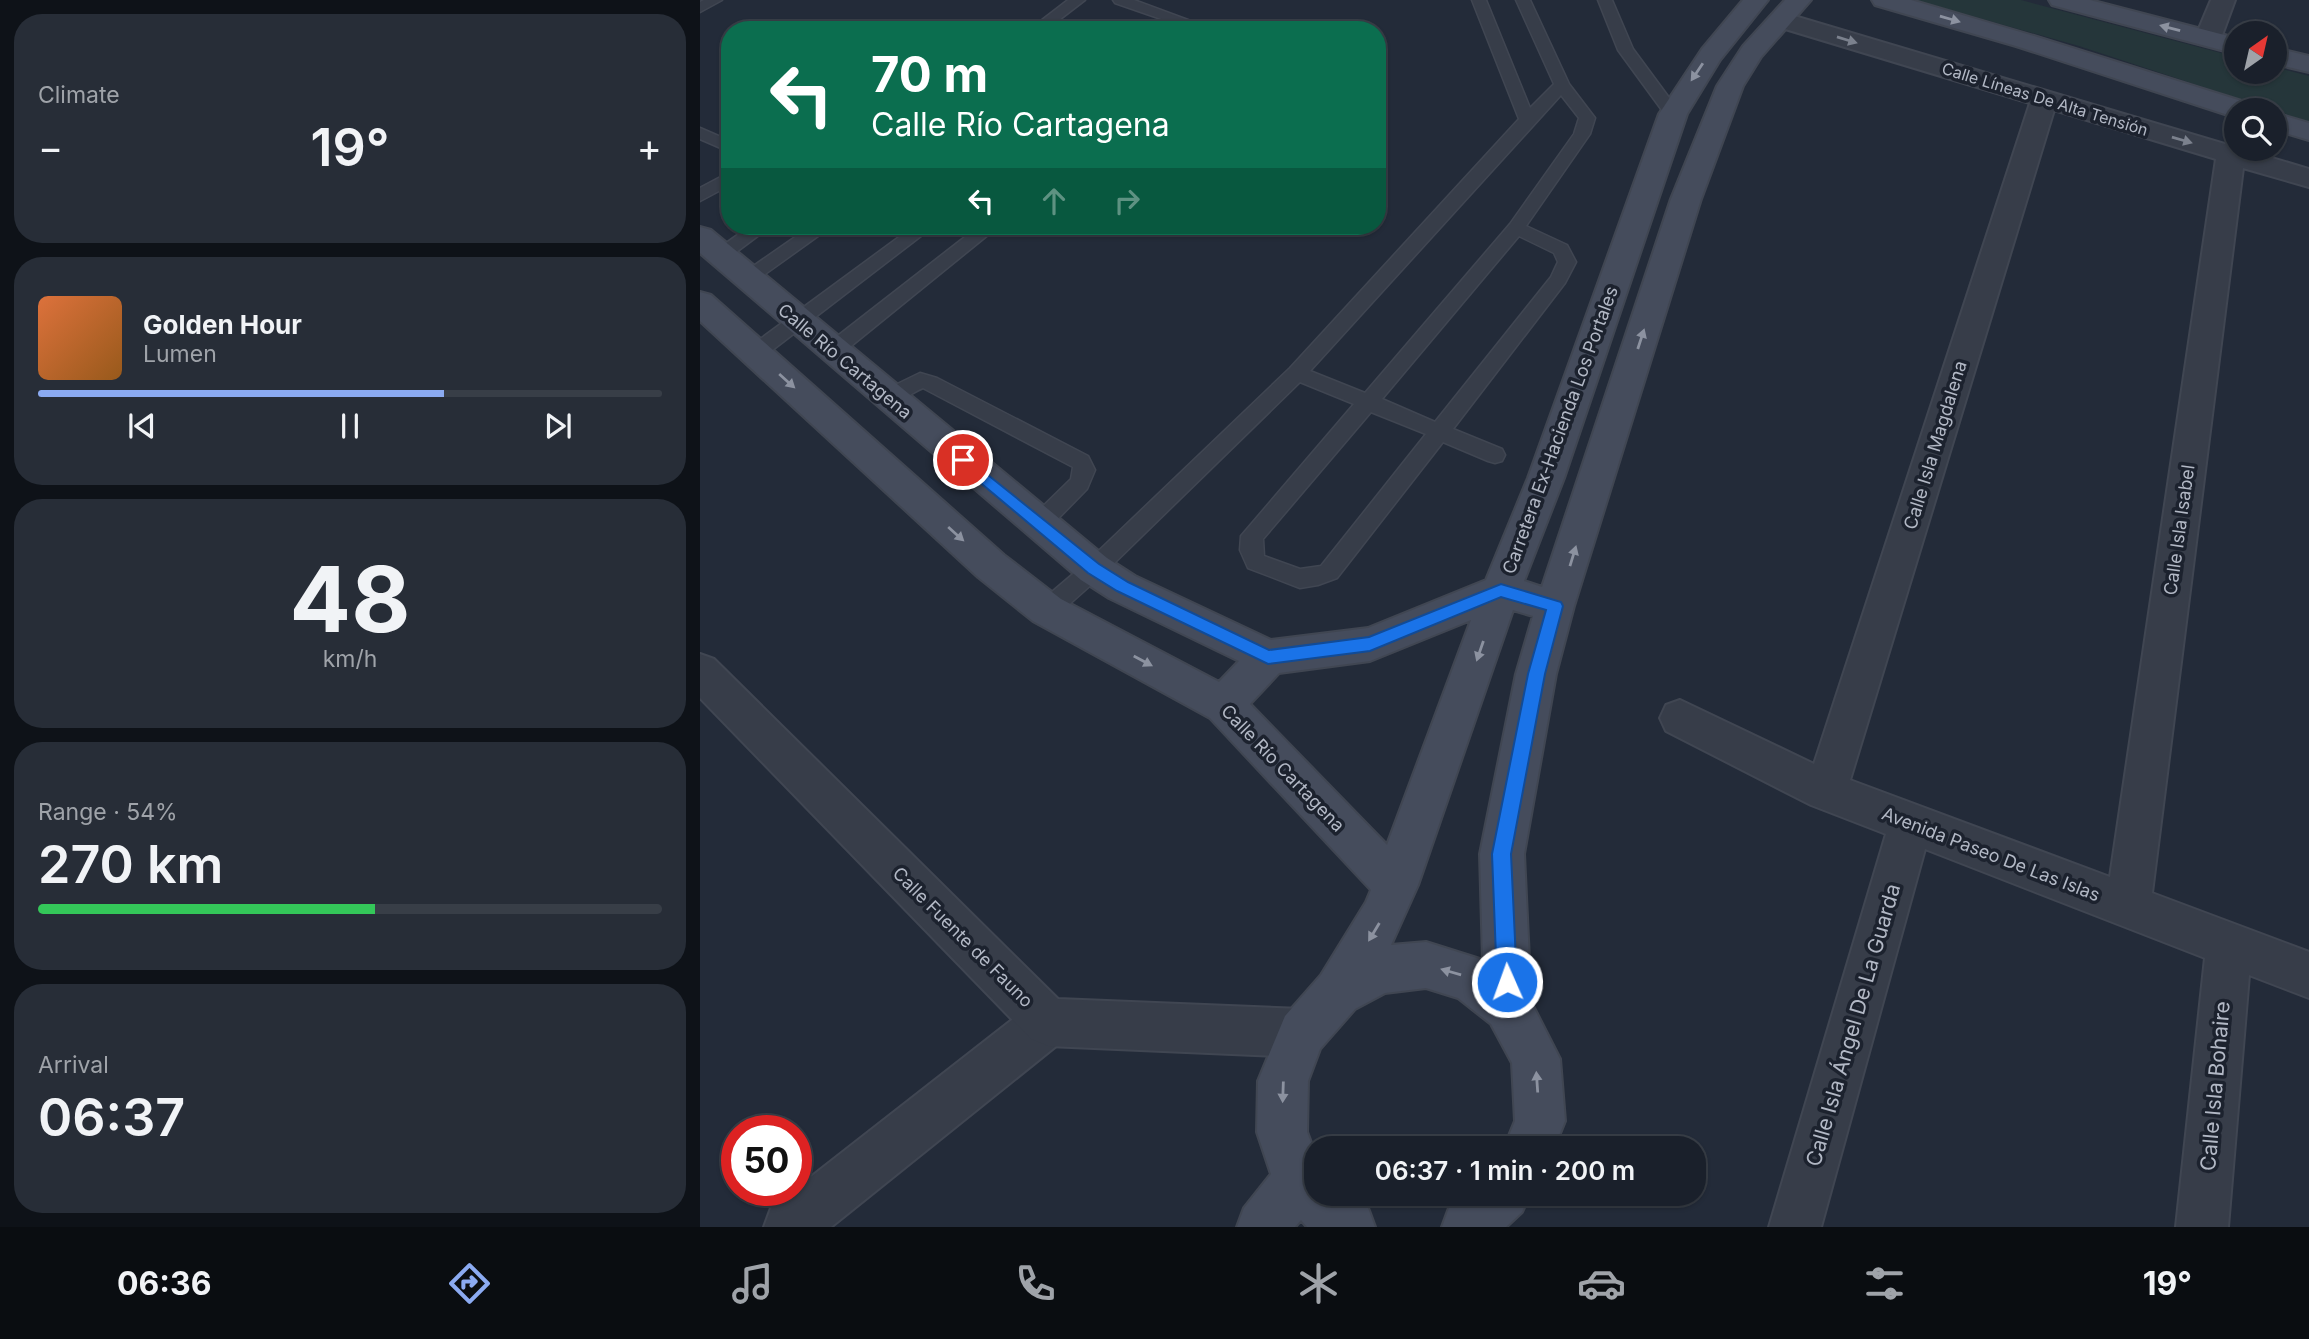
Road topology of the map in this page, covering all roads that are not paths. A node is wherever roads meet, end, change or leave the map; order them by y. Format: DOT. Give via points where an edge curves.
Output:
graph roads {
  1 [pos="715,0"];
  2 [pos="1078,0"];
  3 [pos="1120,0"];
  4 [pos="1479,0"];
  5 [pos="1522,0"];
  6 [pos="1605,0"];
  7 [pos="1884,0"];
  8 [pos="2061,0"];
  9 [pos="2223,0"];
  10 [pos="1779,7"];
  11 [pos="700,8"];
  12 [pos="1722,17"];
  13 [pos="1049,21"];
  14 [pos="1182,21"];
  15 [pos="2208,38"];
  16 [pos="2224,43"];
  17 [pos="2287,58"];
  18 [pos="2309,64"];
  19 [pos="1562,85"];
  20 [pos="2044,100"];
  21 [pos="2224,105"];
  22 [pos="1673,114"];
  23 [pos="1527,120"];
  24 [pos="2287,125"];
  25 [pos="2309,132"];
  26 [pos="700,133"];
  27 [pos="721,143"];
  28 [pos="2224,152"];
  29 [pos="2230,161"];
  30 [pos="2254,161"];
  31 [pos="2309,178"];
  32 [pos="721,183"];
  33 [pos="1646,190"];
  34 [pos="700,196"];
  35 [pos="1686,199"];
  36 [pos="1516,228"];
  37 [pos="751,235"];
  38 [pos="794,235"];
  39 [pos="913,235"];
  40 [pos="979,235"];
  41 [pos="723,257"];
  42 [pos="700,303"];
  43 [pos="800,322"];
  44 [pos="833,350"];
  45 [pos="755,353"];
  46 [pos="1297,373"];
  47 [pos="888,397"];
  48 [pos="1368,402"];
  49 [pos="1440,433"];
  50 [pos="1495,455"];
  51 [pos="1038,524"];
  52 [pos="1094,569"];
  53 [pos="1501,591"];
  54 [pos="1555,606"];
  55 [pos="1047,610"];
  56 [pos="1268,657"];
  57 [pos="700,671"];
  58 [pos="1224,705"];
  59 [pos="1680,718"];
  60 [pos="1826,790"];
  61 [pos="1911,823"];
  62 [pos="1395,885"];
  63 [pos="2128,906"];
  64 [pos="2229,945"];
  65 [pos="2309,975"];
  66 [pos="1338,992"];
  67 [pos="1508,1007"];
  68 [pos="1048,1022"];
  69 [pos="1302,1033"];
  70 [pos="1534,1136"];
  71 [pos="1299,1180"];
  72 [pos="1492,1206"];
  73 [pos="790,1227"];
  74 [pos="1263,1227"];
  75 [pos="1349,1227"];
  76 [pos="1470,1227"];
  77 [pos="1795,1227"];
  78 [pos="2202,1227"];
  1 -- 11 [label="lane"];
  2 -- 13 [label="lane"];
  3 -- 14 [label="lane"];
  4 -- 23 [label="lane"];
  5 -- 19 [label="lane"];
  6 -- 22 [label="lane" via="1626,50"];
  7 -- 21 [label="main road, one-way"];
  15 -- 8 [label="main road, one-way"];
  9 -- 15 [label="street"];
  10 -- 12 [label="main road, Carretera Ex-Hacienda Los Portales"];
  10 -- 20 [label="street, Calle Líneas De Alta Tensión, one-way"];
  10 -- 35 [label="main road" via="1738,69"];
  12 -- 22 [label="main road, Carretera Ex-Hacienda Los Portales, one-way"];
  15 -- 16 [label="main road"];
  17 -- 18 [label="main road"];
  19 -- 23 [label="lane"];
  19 -- 36 [label="lane" via="1587,118 1582,134"];
  20 -- 28 [label="street, Calle Líneas De Alta Tensión, one-way"];
  20 -- 60 [label="street, Calle Isla Magdalena"];
  22 -- 33 [label="main road, Carretera Ex-Hacienda Los Portales"];
  23 -- 46 [label="lane"];
  24 -- 25 [label="main road"];
  26 -- 27 [label="lane"];
  29 -- 63 [label="street, Calle Isla Isabel"];
  30 -- 31 [label="street, Calle Líneas De Alta Tensión"];
  32 -- 34 [label="lane"];
  33 -- 35 [label="main road"];
  33 -- 53 [label="main road, Carretera Ex-Hacienda Los Portales" via="1546,478"];
  54 -- 35 [label="main road, one-way"];
  36 -- 48 [label="lane"];
  36 -- 49 [label="lane" via="1561,248 1567,262 1559,279"];
  37 -- 41 [label="lane"];
  38 -- 41 [label="lane"];
  39 -- 43 [label="lane"];
  40 -- 44 [label="lane"];
  41 -- 43 [label="main road, Calle Río Cartagena"];
  42 -- 45 [label="main road, Calle Río Cartagena"];
  43 -- 44 [label="main road, Calle Río Cartagena"];
  43 -- 45 [label="lane"];
  44 -- 47 [label="main road, Calle Río Cartagena"];
  45 -- 55 [label="main road, Calle Río Cartagena, one-way" via="991,566"];
  46 -- 48 [label="lane"];
  46 -- 52 [label="lane"];
  47 -- 51 [label="main road, Calle Río Cartagena"];
  47 -- 51 [label="lane" via="920,380 930,383 1081,462 1085,470 1080,483"];
  48 -- 49 [label="lane"];
  48 -- 49 [label="lane" via="1252,537 1256,562 1300,581 1329,572"];
  49 -- 50 [label="lane"];
  51 -- 52 [label="main road, Calle Río Cartagena"];
  52 -- 55 [label="lane"];
  52 -- 56 [label="main road, Calle Río Cartagena"];
  53 -- 54 [label="main road"];
  53 -- 56 [label="main road" via="1370,644"];
  53 -- 62 [label="main road, Carretera Ex-Hacienda Los Portales, one-way"];
  54 -- 67 [label="main road" via="1536,674 1502,854"];
  55 -- 58 [label="main road, Calle Río Cartagena, one-way"];
  56 -- 58 [label="main road"];
  57 -- 68 [label="street, Calle Fuente de Fauno"];
  58 -- 62 [label="main road, Calle Río Cartagena"];
  59 -- 60 [label="street, Avenida Paseo De Las Islas"];
  60 -- 61 [label="street, Avenida Paseo De Las Islas"];
  61 -- 63 [label="street, Avenida Paseo De Las Islas"];
  61 -- 77 [label="street, Calle Isla Ángel De La Guarda"];
  62 -- 66 [label="main road, Carretera Ex-Hacienda Los Portales, one-way" via="1384,915"];
  63 -- 64 [label="street, Avenida Paseo De Las Islas"];
  64 -- 65 [label="street, Avenida Paseo De Las Islas"];
  64 -- 78 [label="street, Calle Isla Bohaire"];
  67 -- 66 [label="main road, one-way" via="1471,978 1426,965 1380,970"];
  66 -- 69 [label="main road, Carretera Ex-Hacienda Los Portales"];
  70 -- 67 [label="main road, one-way" via="1540,1121 1536,1059"];
  68 -- 69 [label="street, Calle Fuente de Fauno"];
  68 -- 73 [label="street"];
  69 -- 71 [label="main road, Carretera Ex-Hacienda Los Portales, one-way" via="1283,1081 1282,1132"];
  71 -- 74 [label="main road"];
  71 -- 75 [label="main road" via="1339,1224"];
  72 -- 76 [label="main road"];
}
